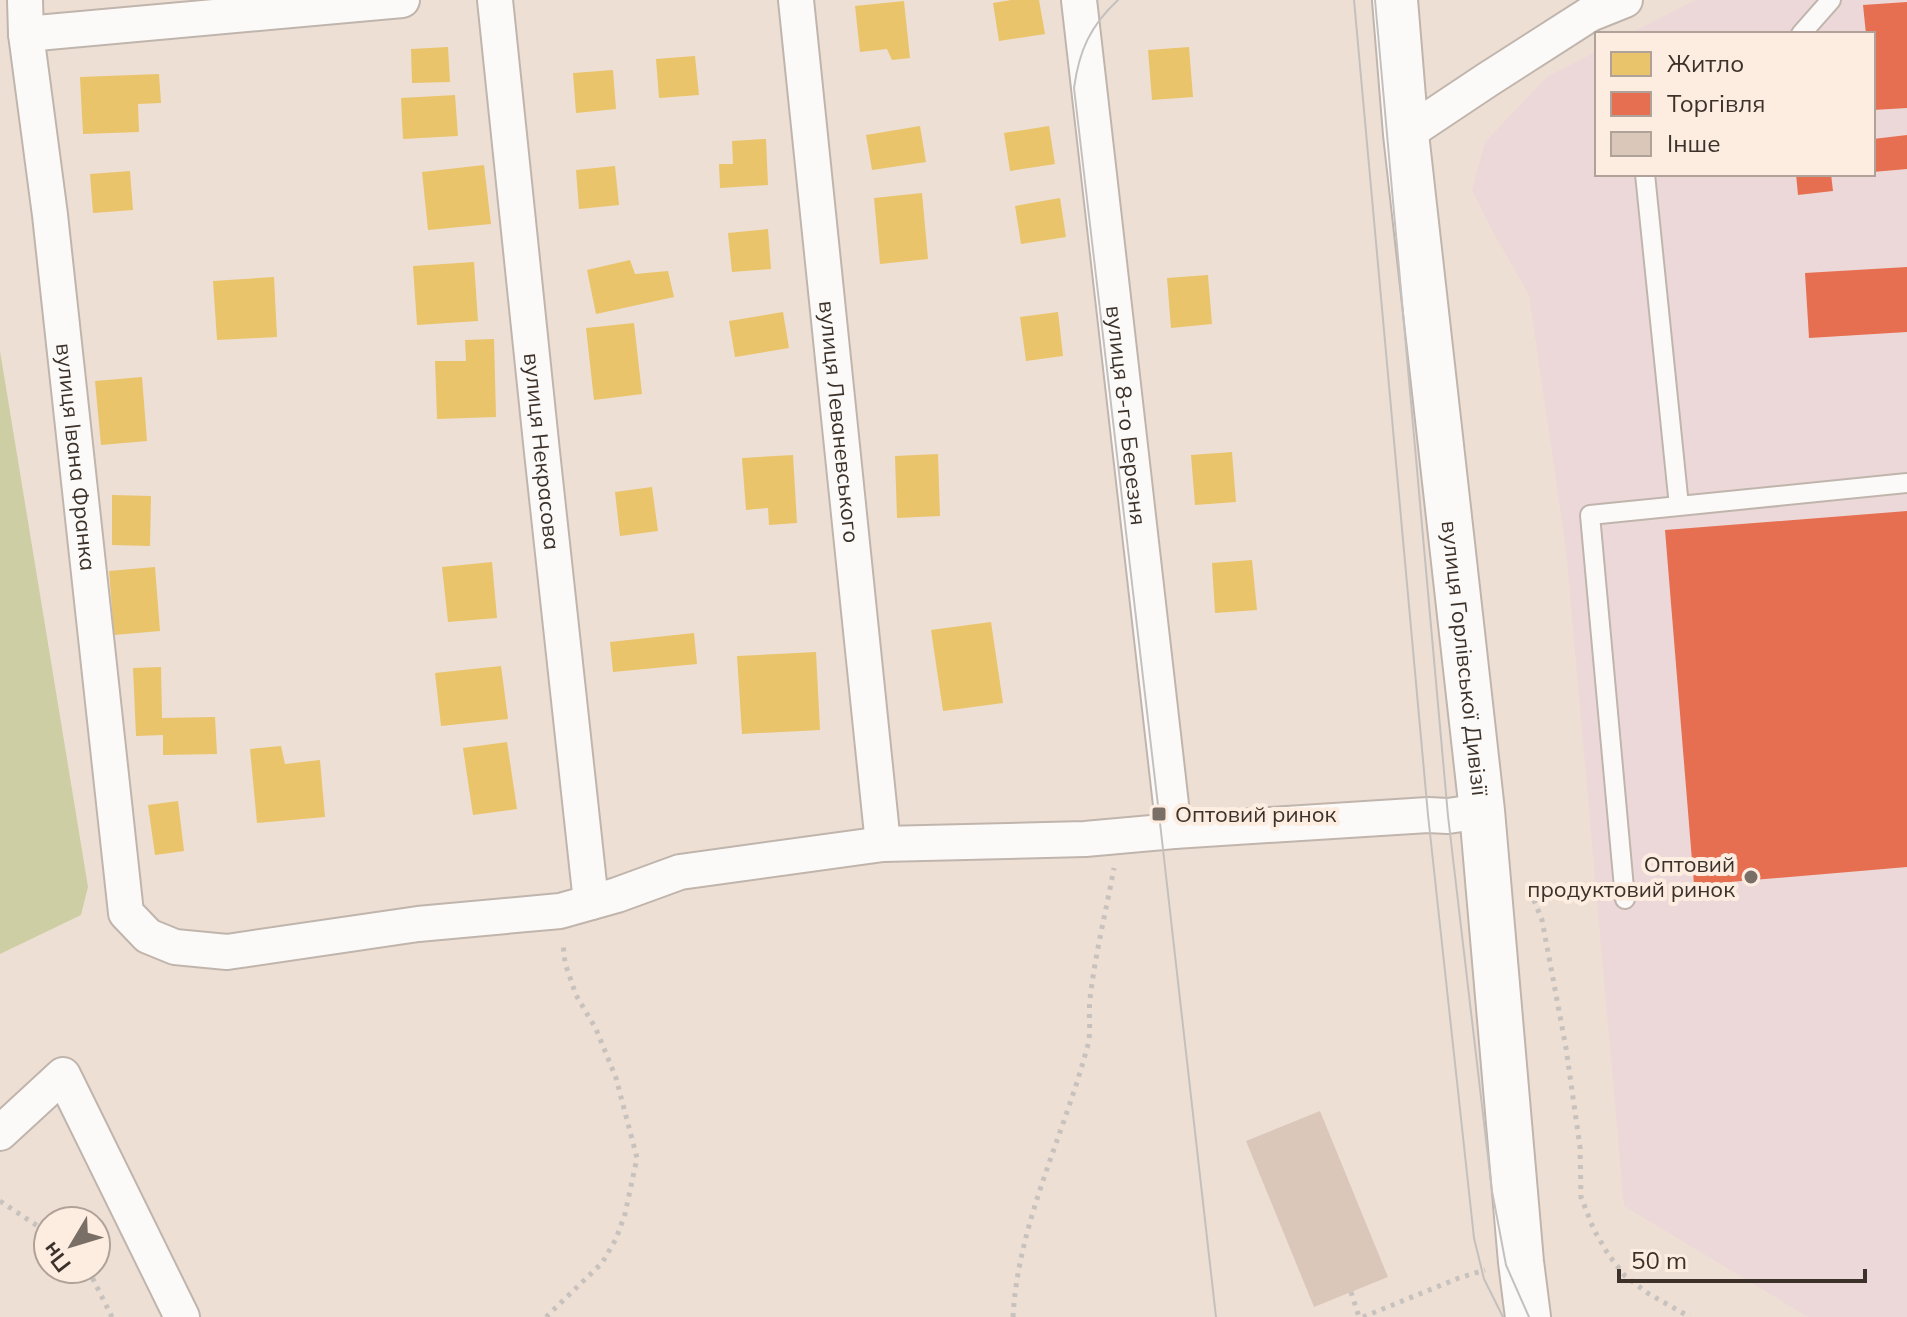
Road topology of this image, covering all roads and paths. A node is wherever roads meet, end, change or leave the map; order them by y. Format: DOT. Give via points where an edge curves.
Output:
graph roads {
  1 [pos="25,0"];
  2 [pos="402,0"];
  3 [pos="495,0"];
  4 [pos="796,0"];
  5 [pos="1079,0"];
  6 [pos="1395,0"];
  7 [pos="1625,0"];
  8 [pos="1831,0"];
  9 [pos="1803,32"];
  10 [pos="26,34"];
  11 [pos="1406,134"];
  12 [pos="1645,176"];
  13 [pos="1907,483"];
  14 [pos="1679,506"];
  15 [pos="1482,811"];
  16 [pos="1174,831"];
  17 [pos="1120,836"];
  18 [pos="883,844"];
  19 [pos="1487,873"];
  20 [pos="1625,899"];
  21 [pos="576,906"];
  22 [pos="0,1133"];
  23 [pos="0,1201"];
  24 [pos="32,1222"];
  25 [pos="1521,1262"];
  26 [pos="96,1285"];
  27 [pos="1351,1292"];
  28 [pos="112,1317"];
  29 [pos="182,1317"];
  30 [pos="546,1317"];
  31 [pos="1013,1317"];
  32 [pos="1361,1317"];
  33 [pos="1528,1317"];
  34 [pos="1690,1317"];
  1 -- 10 [label="street, вулиця Івана Франка"];
  2 -- 10 [label="street"];
  3 -- 21 [label="street, вулиця Некрасова" via="542,452"];
  4 -- 18 [label="street, вулиця Леваневського"];
  5 -- 16 [label="street, вулиця 8-го Березня"];
  6 -- 11 [label="main road, вулиця Горлівської Дивізії"];
  7 -- 11 [label="street" via="1590,14"];
  8 -- 9 [label="lane"];
  10 -- 21 [label="street, вулиця Івана Франка" via="126,913 148,936 175,947 227,952"];
  11 -- 15 [label="main road, вулиця Горлівської Дивізії"];
  12 -- 14 [label="lane"];
  13 -- 14 [label="lane"];
  14 -- 20 [label="lane" via="1590,515"];
  15 -- 16 [label="street"];
  15 -- 19 [label="main road, вулиця Горлівської Дивізії"];
  16 -- 17 [label="street"];
  17 -- 18 [label="street"];
  17 -- 31 [label="path" via="1090,1000 1089,1043 1030,1221"];
  18 -- 21 [label="street" via="680,872"];
  19 -- 25 [label="main road, вулиця Горлівської Дивізії"];
  19 -- 34 [label="path" via="1533,898 1542,920 1580,1147 1581,1197 1594,1230 1625,1276"];
  21 -- 30 [label="path" via="565,963 616,1078 637,1158 616,1239 602,1263"];
  22 -- 29 [label="street" via="63,1075"];
  23 -- 24 [label="path"];
  25 -- 32 [label="path" via="1482,1270"];
  25 -- 33 [label="main road, вулиця Горлівської Дивізії"];
  26 -- 28 [label="path"];
  27 -- 32 [label="path"];
}
